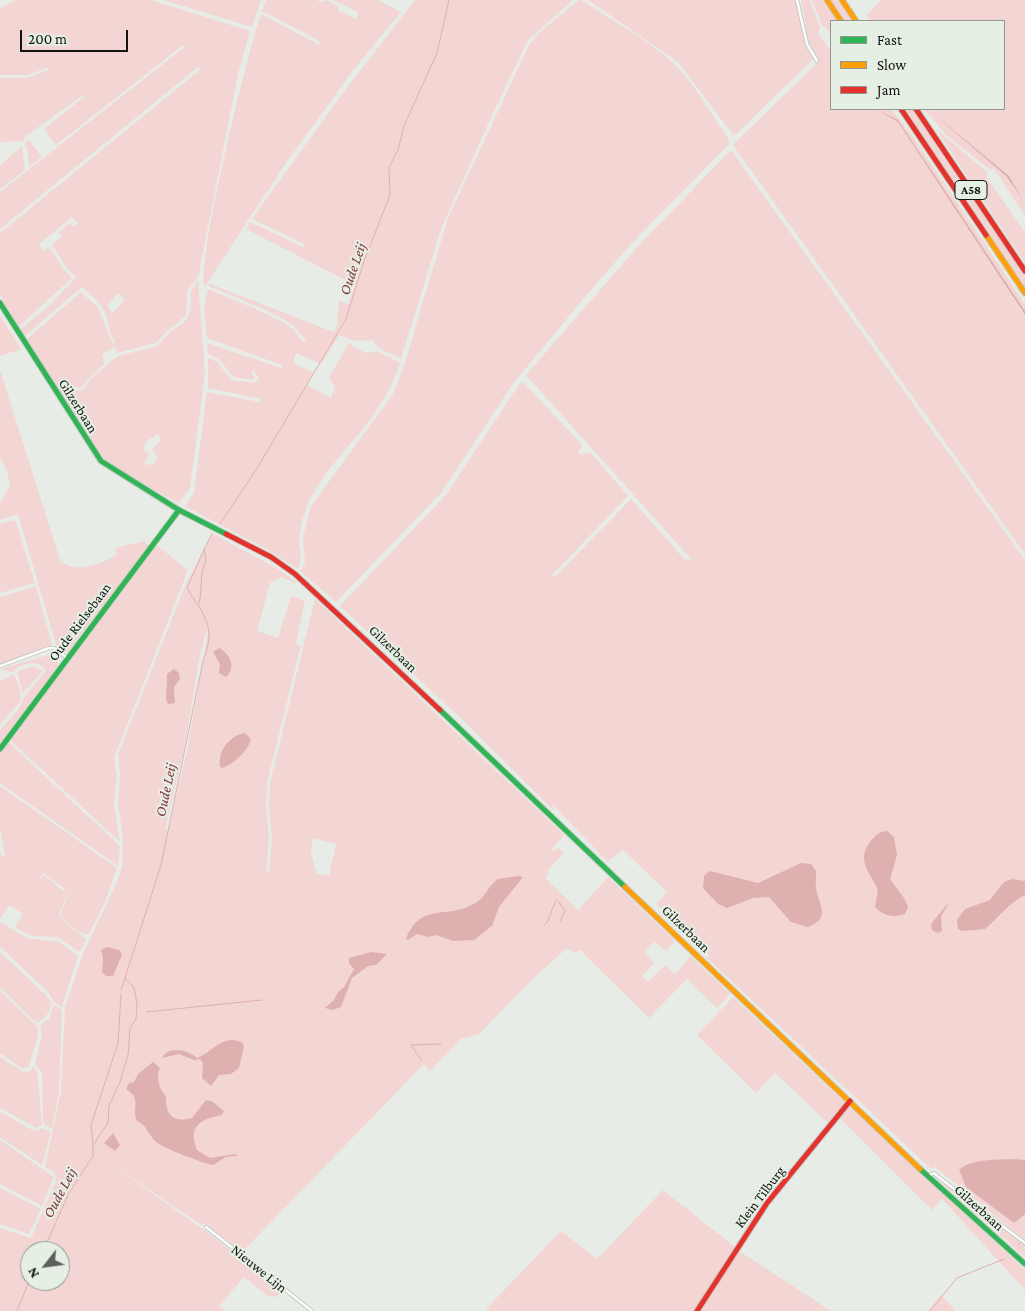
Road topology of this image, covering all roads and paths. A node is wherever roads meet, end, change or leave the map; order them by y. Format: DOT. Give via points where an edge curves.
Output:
graph roads {
  1 [pos="797,0"];
  2 [pos="827,0"];
  3 [pos="842,0"];
  4 [pos="840,20"];
  5 [pos="855,20"];
  6 [pos="818,61"];
  7 [pos="902,110"];
  8 [pos="917,110"];
  9 [pos="1025,272"];
  10 [pos="1025,293"];
  11 [pos="0,303"];
  12 [pos="179,510"];
  13 [pos="67,658"];
  14 [pos="0,666"];
  15 [pos="0,749"];
  16 [pos="850,1101"];
  17 [pos="928,1176"];
  18 [pos="206,1227"];
  19 [pos="1025,1242"];
  20 [pos="1025,1264"];
  21 [pos="312,1311"];
  22 [pos="696,1311"];
  1 -- 6 [label="street" via="807,44"];
  2 -- 4 [label="main road"];
  3 -- 5 [label="main road"];
  7 -- 10 [label="main road, A58"];
  8 -- 9 [label="main road, A58"];
  11 -- 12 [label="main road, Gilzerbaan" via="94,454 112,470"];
  12 -- 13 [label="main road, Oude Rielsebaan"];
  12 -- 16 [label="main road, Gilzerbaan" via="296,573 316,596 333,606"];
  13 -- 14 [label="street" via="49,648"];
  13 -- 15 [label="main road, Oude Rielsebaan"];
  16 -- 17 [label="main road, Gilzerbaan"];
  16 -- 22 [label="main road, Klein Tilburg" via="767,1203"];
  17 -- 19 [label="street" via="934,1173"];
  17 -- 20 [label="main road, Gilzerbaan"];
  18 -- 21 [label="street, Nieuwe Lijn"];
}
